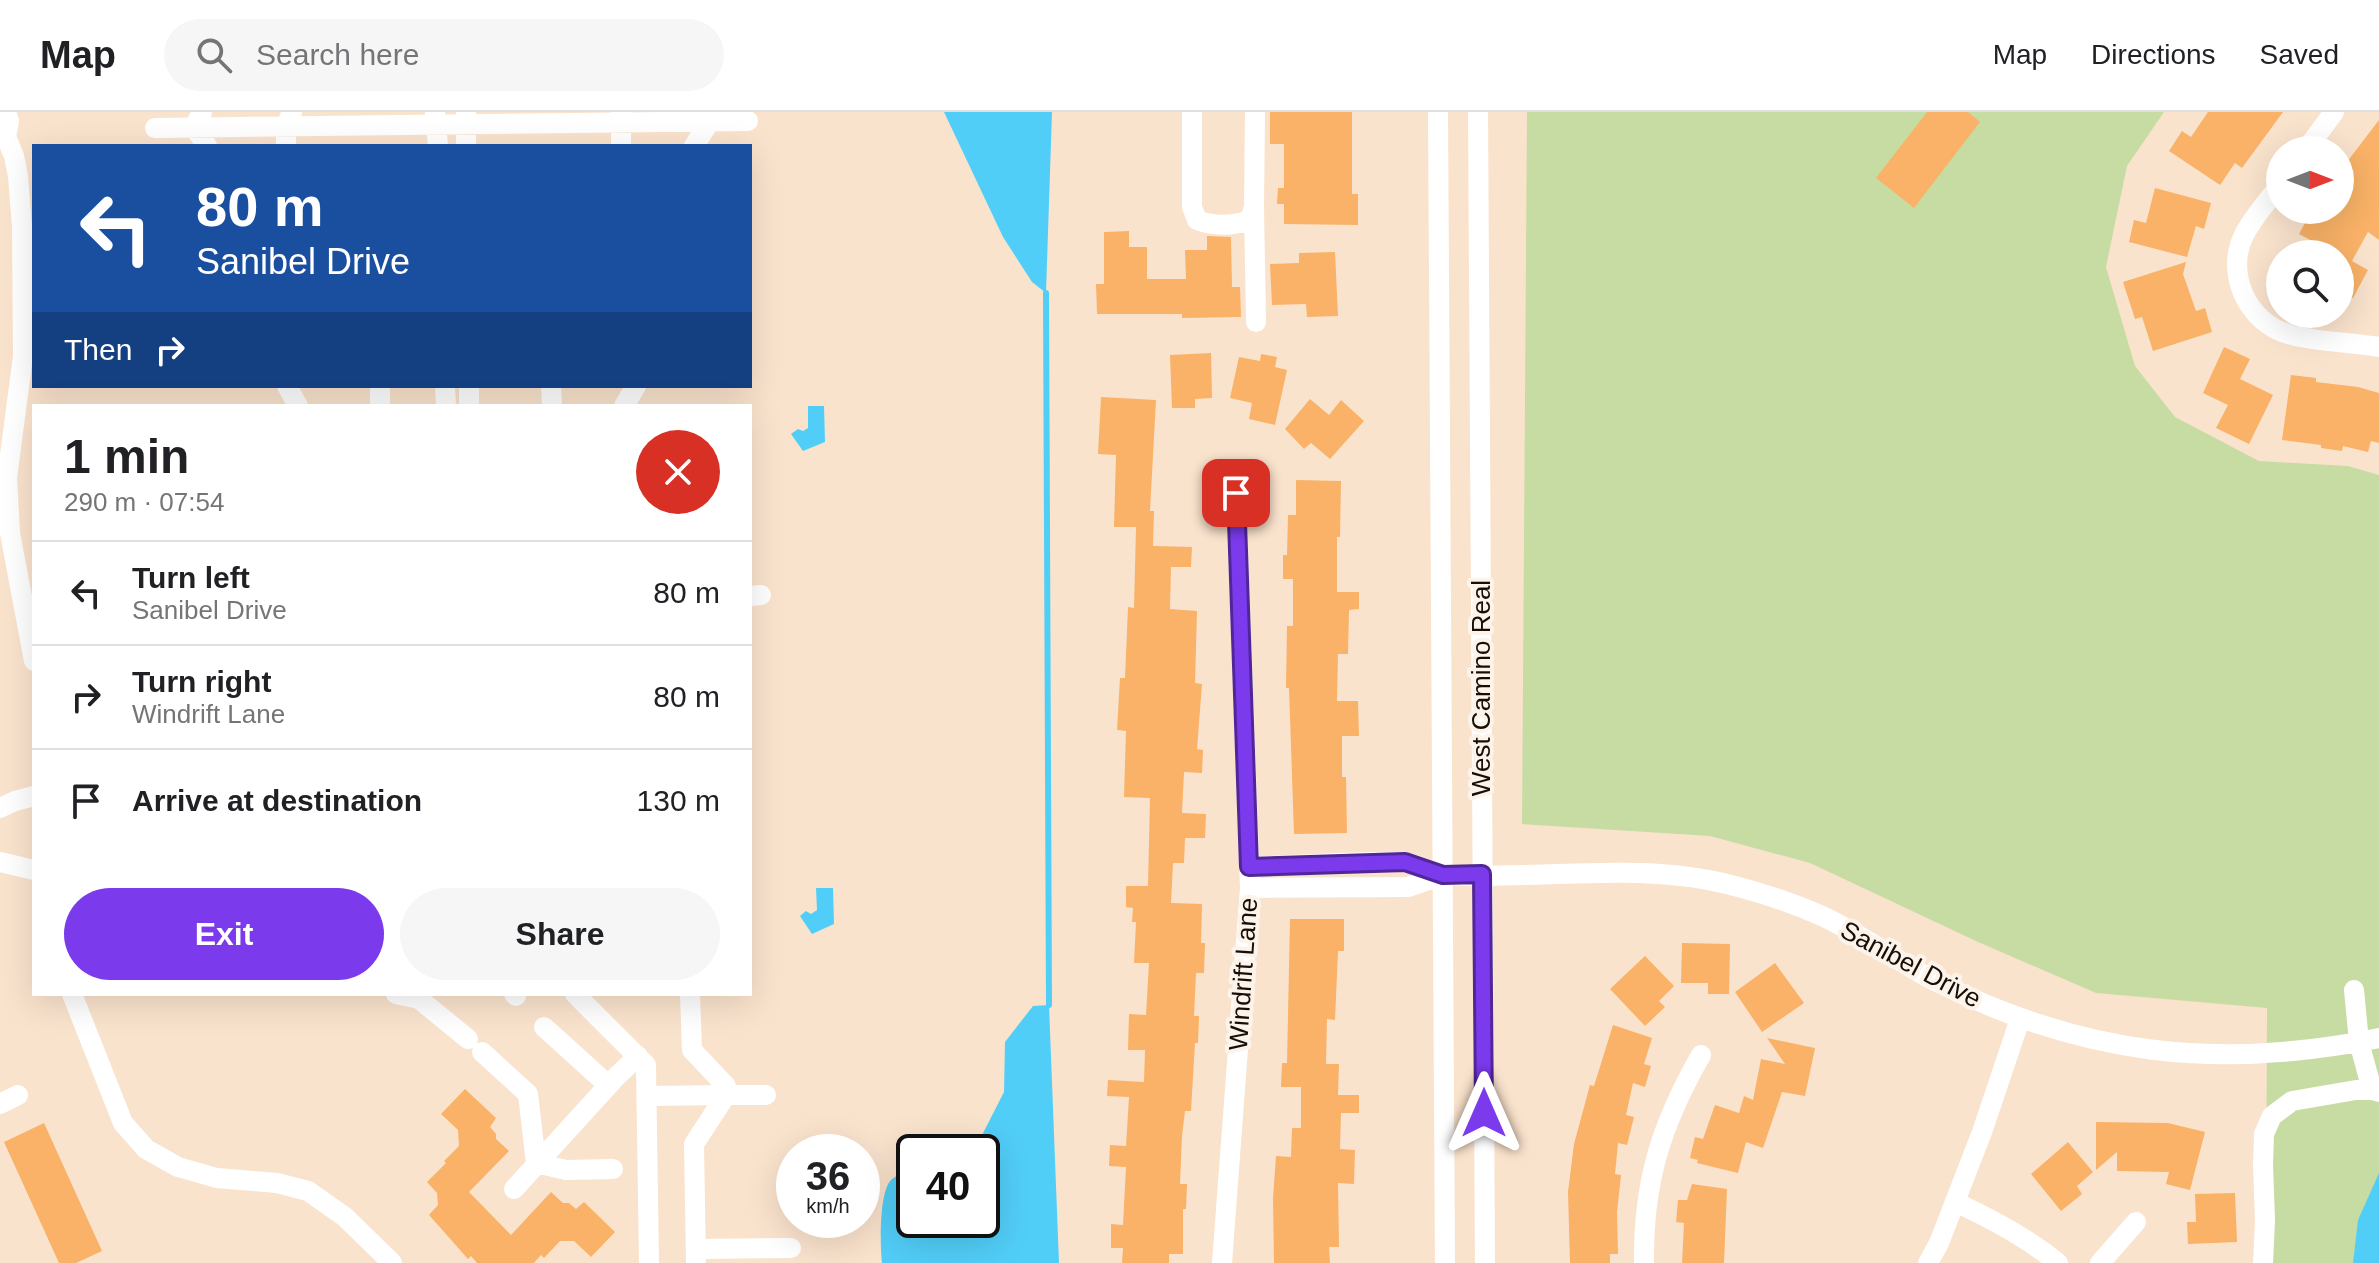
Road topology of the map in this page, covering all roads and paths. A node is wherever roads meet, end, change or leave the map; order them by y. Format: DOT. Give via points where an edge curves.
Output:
graph roads {
  1 [pos="6,112"];
  2 [pos="1192,112"];
  3 [pos="1255,112"];
  4 [pos="1438,112"];
  5 [pos="1478,112"];
  6 [pos="2334,112"];
  7 [pos="707,116"];
  8 [pos="621,117"];
  9 [pos="436,118"];
  10 [pos="466,118"];
  11 [pos="198,120"];
  12 [pos="748,121"];
  13 [pos="155,128"];
  14 [pos="288,128"];
  15 [pos="3,136"];
  16 [pos="2316,136"];
  17 [pos="206,144"];
  18 [pos="438,144"];
  19 [pos="466,144"];
  20 [pos="621,144"];
  21 [pos="695,144"];
  22 [pos="2266,204"];
  23 [pos="1254,207"];
  24 [pos="1256,322"];
  25 [pos="2379,347"];
  26 [pos="1236,493"];
  27 [pos="32,650"];
  28 [pos="32,797"];
  29 [pos="0,808"];
  30 [pos="0,862"];
  31 [pos="1249,867"];
  32 [pos="32,870"];
  33 [pos="1482,874"];
  34 [pos="1443,875"];
  35 [pos="1250,888"];
  36 [pos="2354,990"];
  37 [pos="73,996"];
  38 [pos="405,996"];
  39 [pos="577,996"];
  40 [pos="690,996"];
  41 [pos="2020,1019"];
  42 [pos="544,1027"];
  43 [pos="2369,1040"];
  44 [pos="1701,1055"];
  45 [pos="638,1056"];
  46 [pos="608,1085"];
  47 [pos="2376,1091"];
  48 [pos="726,1095"];
  49 [pos="766,1095"];
  50 [pos="647,1096"];
  51 [pos="536,1163"];
  52 [pos="613,1169"];
  53 [pos="514,1189"];
  54 [pos="1955,1202"];
  55 [pos="2136,1222"];
  56 [pos="791,1248"];
  57 [pos="696,1256"];
  58 [pos="392,1263"];
  59 [pos="649,1263"];
  60 [pos="1222,1263"];
  61 [pos="1445,1263"];
  62 [pos="1485,1263"];
  63 [pos="1644,1263"];
  64 [pos="1928,1263"];
  65 [pos="2058,1263"];
  66 [pos="2100,1263"];
  67 [pos="2263,1263"];
  1 -- 15 [label="street" via="9,121"];
  2 -- 23 [label="street" via="1192,207 1197,220 1236,224 1250,220"];
  3 -- 23 [label="street"];
  4 -- 34 [label="street, West Camino Real"];
  5 -- 33 [label="street, West Camino Real"];
  6 -- 16 [label="street"];
  7 -- 8 [label="street"];
  7 -- 12 [label="street"];
  7 -- 21 [label="street"];
  8 -- 10 [label="street"];
  8 -- 20 [label="street"];
  9 -- 10 [label="street"];
  9 -- 14 [label="street"];
  9 -- 18 [label="street"];
  10 -- 19 [label="street"];
  11 -- 13 [label="street"];
  11 -- 14 [label="street"];
  11 -- 17 [label="street"];
  15 -- 27 [label="street" via="14,156 19,189 23,356 7,478 10,533"];
  22 -- 25 [label="street" via="2239,249 2238,275 2245,299 2261,319 2284,333"];
  23 -- 24 [label="street"];
  26 -- 31 [label="street, Windrift Lane"];
  28 -- 29 [label="street"];
  30 -- 32 [label="street"];
  31 -- 34 [label="street, Sanibel Drive" via="1405,862"];
  31 -- 35 [label="street, Windrift Lane"];
  33 -- 34 [label="street, Sanibel Drive"];
  33 -- 41 [label="street, Sanibel Drive" via="1641,874 1692,878 1776,897 1869,941 1929,978"];
  33 -- 62 [label="street, West Camino Real"];
  34 -- 35 [label="street, Sanibel Drive" via="1408,887"];
  34 -- 61 [label="street, West Camino Real"];
  35 -- 60 [label="street, Windrift Lane"];
  36 -- 43 [label="street"];
  37 -- 58 [label="street" via="123,1123 146,1149 178,1167 217,1178 308,1191 345,1217"];
  38 -- 51 [label="street" via="419,999 528,1094"];
  39 -- 45 [label="street"];
  40 -- 48 [label="street" via="692,1050 726,1086"];
  41 -- 43 [label="street, Sanibel Drive" via="2164,1052 2270,1054"];
  41 -- 54 [label="street"];
  42 -- 46 [label="street"];
  43 -- 47 [label="street"];
  44 -- 63 [label="street" via="1678,1094 1657,1150 1647,1194"];
  45 -- 46 [label="street"];
  45 -- 50 [label="street" via="646,1065"];
  46 -- 51 [label="street"];
  47 -- 67 [label="street" via="2292,1101 2272,1116 2264,1134"];
  48 -- 49 [label="street"];
  48 -- 50 [label="street"];
  48 -- 57 [label="street" via="694,1144"];
  50 -- 59 [label="street"];
  51 -- 52 [label="street" via="566,1170"];
  51 -- 53 [label="street"];
  54 -- 64 [label="street"];
  54 -- 65 [label="street" via="2001,1223"];
  55 -- 66 [label="street"];
  56 -- 57 [label="street"];
}
